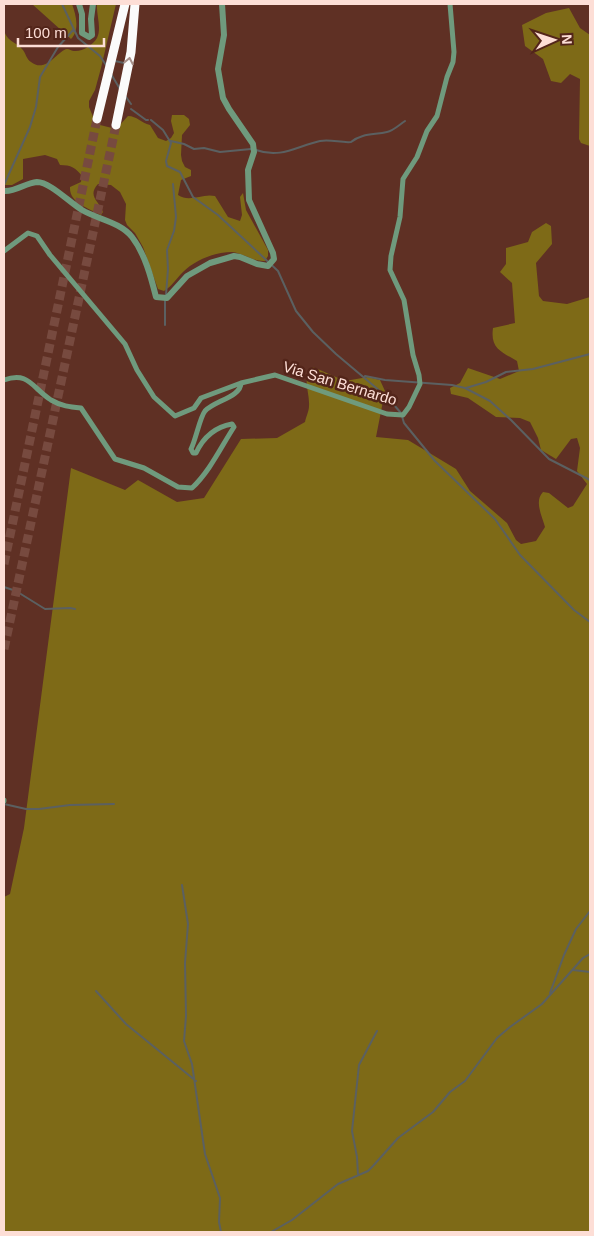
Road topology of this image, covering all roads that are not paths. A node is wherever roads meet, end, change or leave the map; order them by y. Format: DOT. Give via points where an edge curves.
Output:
graph roads {
  1 [pos="78,4"];
  2 [pos="93,4"];
  3 [pos="222,4"];
  4 [pos="450,4"];
  5 [pos="135,7"];
  6 [pos="124,8"];
  7 [pos="97,119"];
  8 [pos="116,125"];
  9 [pos="4,190"];
  10 [pos="4,250"];
  11 [pos="4,380"];
  12 [pos="242,383"];
  1 -- 2 [label="street" via="82,14 82,33 89,37 92,35"];
  3 -- 9 [label="street" via="224,35 219,62 220,81 226,105 253,144 248,170 249,200 274,252 271,263 257,264 234,256 210,263 187,276 167,298 156,297 140,248 130,235 82,211 49,186 37,182 10,192"];
  4 -- 12 [label="street, Via San Bernardo" via="453,62 437,116 403,179 400,217 391,256 390,270 404,300 419,375 420,384 409,407 400,415 387,414 275,375"];
  8 -- 5 [label="highway, one-way" via="131,52"];
  6 -- 7 [label="highway"];
  10 -- 12 [label="street, Via San Bernardo" via="28,232 37,236 125,344 154,397 175,416 194,408 201,398"];
  11 -- 12 [label="street" via="13,376 27,379 64,407 81,408 115,459 144,468 178,487 192,488 204,477 234,427 232,424 224,425 211,433 193,453 191,449 203,412 237,393"];
}
